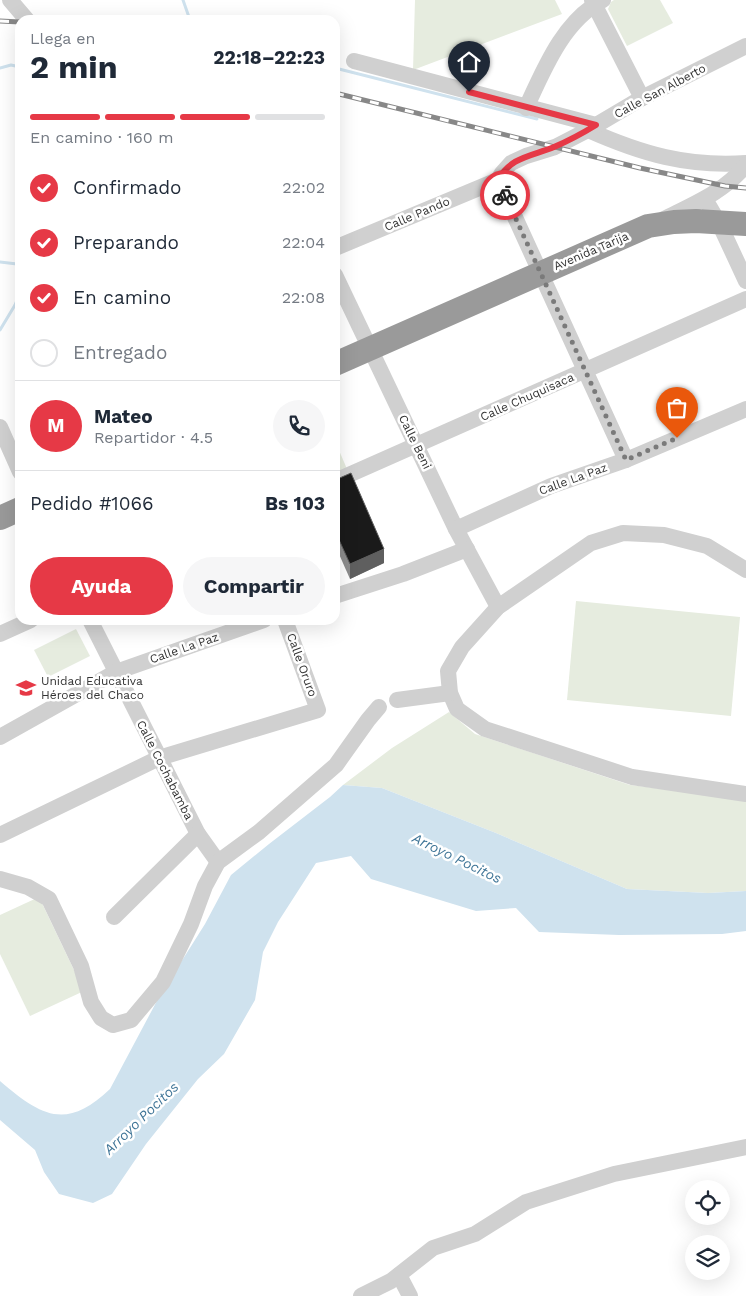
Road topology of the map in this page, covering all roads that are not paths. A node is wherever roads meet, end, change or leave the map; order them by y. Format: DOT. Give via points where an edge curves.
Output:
graph roads {
  1 [pos="10,0"];
  2 [pos="596,2"];
  3 [pos="23,15"];
  4 [pos="746,46"];
  5 [pos="354,61"];
  6 [pos="642,98"];
  7 [pos="526,108"];
  8 [pos="592,128"];
  9 [pos="744,170"];
  10 [pos="498,180"];
  11 [pos="705,199"];
  12 [pos="720,224"];
  13 [pos="746,224"];
  14 [pos="648,226"];
  15 [pos="340,246"];
  16 [pos="540,273"];
  17 [pos="746,281"];
  18 [pos="340,286"];
  19 [pos="746,299"];
  20 [pos="369,348"];
  21 [pos="340,362"];
  22 [pos="585,371"];
  23 [pos="746,409"];
  24 [pos="0,428"];
  25 [pos="416,446"];
  26 [pos="626,460"];
  27 [pos="15,461"];
  28 [pos="340,479"];
  29 [pos="15,511"];
  30 [pos="0,518"];
  31 [pos="456,529"];
  32 [pos="467,549"];
  33 [pos="746,570"];
  34 [pos="340,594"];
  35 [pos="498,607"];
  36 [pos="20,625"];
  37 [pos="92,625"];
  38 [pos="250,625"];
  39 [pos="287,625"];
  40 [pos="0,634"];
  41 [pos="116,672"];
  42 [pos="450,693"];
  43 [pos="397,700"];
  44 [pos="379,708"];
  45 [pos="0,737"];
  46 [pos="159,758"];
  47 [pos="746,794"];
  48 [pos="198,834"];
  49 [pos="0,835"];
  50 [pos="218,862"];
  51 [pos="0,879"];
  52 [pos="114,917"];
  53 [pos="746,1147"];
  54 [pos="399,1275"];
  55 [pos="361,1296"];
  56 [pos="410,1296"];
  1 -- 3 [label="street"];
  2 -- 6 [label="street"];
  2 -- 7 [label="street" via="550,57"];
  4 -- 6 [label="street, Calle San Alberto"];
  5 -- 7 [label="street"];
  6 -- 8 [label="street, Calle San Alberto"];
  7 -- 8 [label="street"];
  8 -- 9 [label="street" via="621,145 666,158 726,164"];
  8 -- 10 [label="street, Calle San Alberto" via="511,163"];
  9 -- 11 [label="street"];
  10 -- 15 [label="street, Calle Pando"];
  10 -- 16 [label="street"];
  11 -- 12 [label="street"];
  11 -- 14 [label="street"];
  12 -- 13 [label="highway, Avenida Tarija"];
  12 -- 14 [label="highway, Avenida Tarija" via="696,221"];
  12 -- 17 [label="street"];
  14 -- 16 [label="highway, Avenida Tarija"];
  16 -- 20 [label="highway, Avenida Tarija"];
  16 -- 22 [label="street"];
  18 -- 20 [label="street, Calle Beni"];
  19 -- 22 [label="street, Calle Chuquisaca"];
  20 -- 21 [label="highway, Avenida Tarija"];
  20 -- 25 [label="street, Calle Beni"];
  22 -- 25 [label="street, Calle Chuquisaca"];
  22 -- 26 [label="street"];
  23 -- 26 [label="street, Calle La Paz"];
  24 -- 27 [label="street"];
  25 -- 28 [label="street, Calle Chuquisaca"];
  25 -- 31 [label="street, Calle Beni"];
  26 -- 31 [label="street, Calle La Paz" via="551,486"];
  29 -- 30 [label="highway"];
  31 -- 32 [label="street, Calle Beni"];
  32 -- 34 [label="street"];
  32 -- 35 [label="street, Calle Beni"];
  33 -- 35 [label="street" via="707,546 664,535 622,533 591,543"];
  35 -- 42 [label="street" via="462,647 448,671"];
  36 -- 40 [label="street"];
  37 -- 41 [label="street, Calle Cochabamba"];
  38 -- 41 [label="street, Calle La Paz"];
  39 -- 46 [label="street, Calle Oruro" via="318,710"];
  41 -- 45 [label="street, Calle La Paz"];
  41 -- 46 [label="street, Calle Cochabamba"];
  42 -- 43 [label="street"];
  42 -- 47 [label="street" via="457,709 484,729 632,777"];
  44 -- 50 [label="street" via="336,765 259,832"];
  46 -- 48 [label="street, Calle Cochabamba"];
  46 -- 49 [label="street"];
  48 -- 50 [label="street, Calle Cochabamba"];
  48 -- 52 [label="street"];
  50 -- 51 [label="street" via="163,982 131,1020 113,1025 101,1018 91,1002 81,966 49,899 28,887"];
  53 -- 54 [label="street" via="614,1174 526,1202 475,1234 433,1248"];
  54 -- 55 [label="street"];
  54 -- 56 [label="street"];
}
